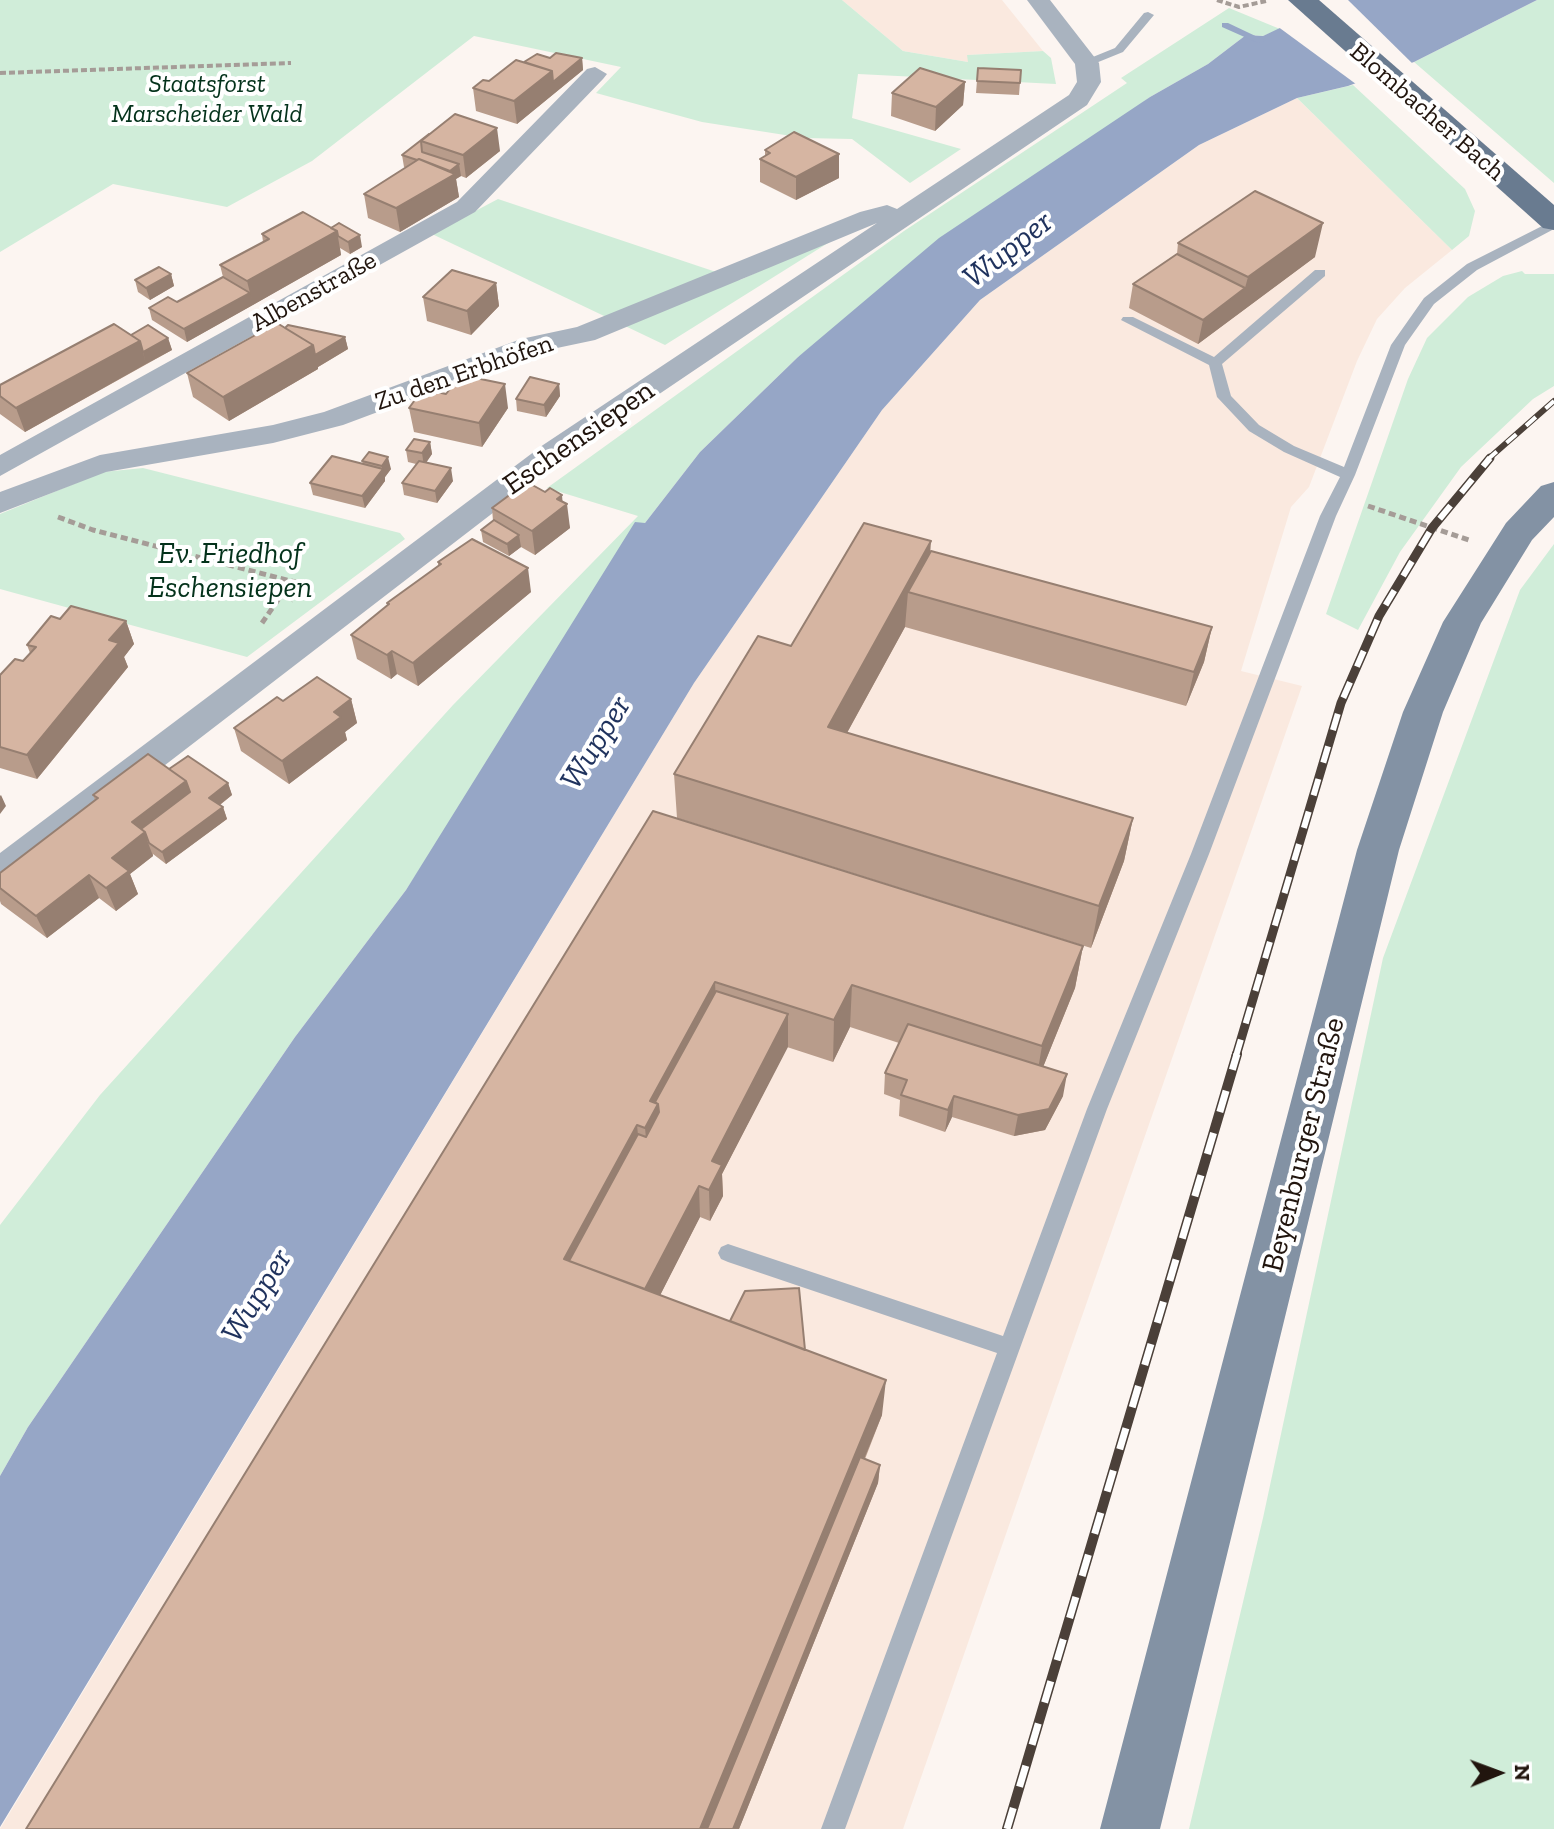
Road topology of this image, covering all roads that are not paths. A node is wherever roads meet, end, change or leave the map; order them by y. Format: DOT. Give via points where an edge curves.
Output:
graph roads {
  1 [pos="1038,0"];
  2 [pos="1305,3"];
  3 [pos="1148,15"];
  4 [pos="1087,63"];
  5 [pos="595,74"];
  6 [pos="916,208"];
  7 [pos="1554,223"];
  8 [pos="1320,273"];
  9 [pos="1128,320"];
  10 [pos="1215,363"];
  11 [pos="0,467"];
  12 [pos="1348,475"];
  13 [pos="1554,494"];
  14 [pos="9,499"];
  15 [pos="0,872"];
  16 [pos="728,1253"];
  17 [pos="1011,1348"];
  18 [pos="833,1829"];
  19 [pos="1130,1829"];
  1 -- 4 [label="street"];
  2 -- 7 [label="main road, Blombacher Bach"];
  3 -- 4 [label="lane" via="1119,50"];
  4 -- 6 [label="street, Eschensiepen" via="1089,82 1078,100"];
  5 -- 11 [label="street, Albenstraße" via="466,207"];
  6 -- 14 [label="street, Zu den Erbhöfen" via="869,217 585,334 531,345 333,419 100,464"];
  6 -- 15 [label="street, Eschensiepen" via="553,452"];
  7 -- 12 [label="lane" via="1472,267 1429,301 1398,345"];
  8 -- 10 [label="lane"];
  9 -- 10 [label="lane"];
  10 -- 12 [label="lane" via="1224,397 1254,428"];
  12 -- 17 [label="lane" via="1097,1109"];
  13 -- 19 [label="main road, Beyenburger Straße" via="1519,532 1462,622 1423,712 1378,850"];
  16 -- 17 [label="lane"];
  17 -- 18 [label="lane"];
}
